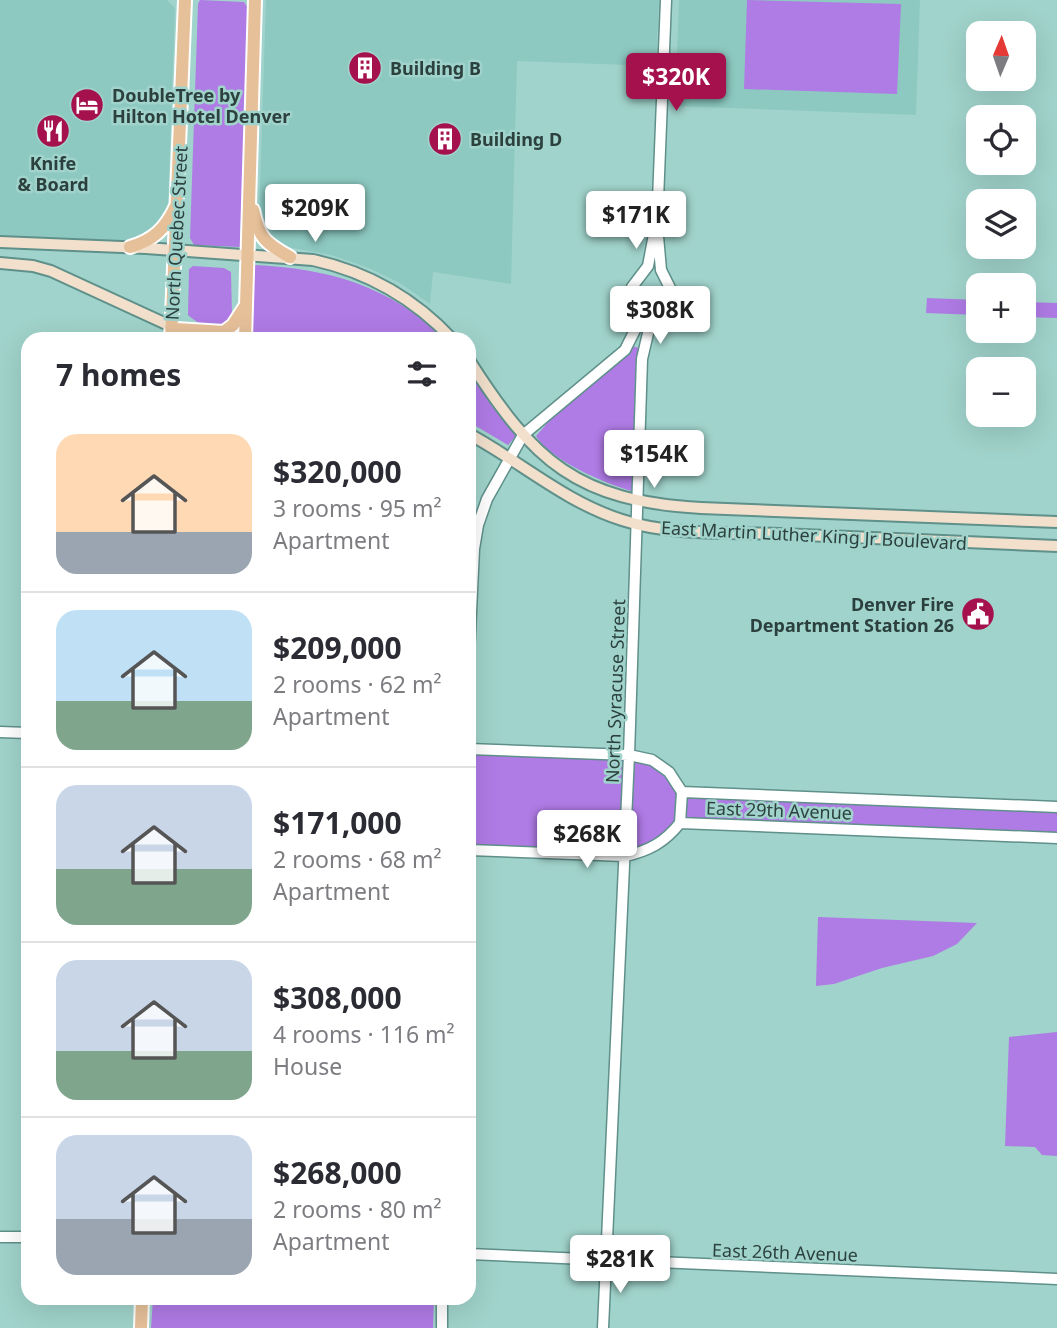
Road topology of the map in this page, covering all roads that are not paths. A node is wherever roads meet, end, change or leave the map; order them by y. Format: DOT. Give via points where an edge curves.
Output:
graph roads {
  1 [pos="185,0"];
  2 [pos="255,0"];
  3 [pos="666,0"];
  4 [pos="249,192"];
  5 [pos="178,203"];
  6 [pos="657,226"];
  7 [pos="0,242"];
  8 [pos="130,247"];
  9 [pos="176,250"];
  10 [pos="247,254"];
  11 [pos="290,257"];
  12 [pos="0,263"];
  13 [pos="641,277"];
  14 [pos="665,280"];
  15 [pos="246,306"];
  16 [pos="635,306"];
  17 [pos="660,312"];
  18 [pos="173,331"];
  19 [pos="245,332"];
  20 [pos="445,332"];
  21 [pos="476,371"];
  22 [pos="523,435"];
  23 [pos="476,439"];
  24 [pos="509,458"];
  25 [pos="638,501"];
  26 [pos="1057,522"];
  27 [pos="637,525"];
  28 [pos="476,537"];
  29 [pos="1057,546"];
  30 [pos="0,732"];
  31 [pos="21,733"];
  32 [pos="476,748"];
  33 [pos="629,755"];
  34 [pos="681,792"];
  35 [pos="1057,807"];
  36 [pos="680,823"];
  37 [pos="1057,838"];
  38 [pos="476,850"];
  39 [pos="625,856"];
  40 [pos="0,1237"];
  41 [pos="21,1237"];
  42 [pos="476,1254"];
  43 [pos="606,1260"];
  44 [pos="1057,1279"];
  45 [pos="142,1305"];
  46 [pos="442,1305"];
  47 [pos="141,1328"];
  48 [pos="442,1328"];
  49 [pos="603,1328"];
  1 -- 5 [label="main road, North Quebec Street"];
  2 -- 4 [label="main road"];
  3 -- 6 [label="street"];
  4 -- 10 [label="main road"];
  4 -- 11 [label="main road" via="262,237"];
  5 -- 8 [label="main road" via="163,229"];
  5 -- 9 [label="main road, North Quebec Street"];
  6 -- 13 [label="street"];
  6 -- 14 [label="street"];
  7 -- 8 [label="main road"];
  8 -- 9 [label="main road"];
  9 -- 10 [label="main road"];
  9 -- 18 [label="main road, North Quebec Street"];
  10 -- 11 [label="main road"];
  10 -- 15 [label="main road"];
  11 -- 20 [label="main road" via="333,265 375,280 418,307"];
  12 -- 18 [label="main road" via="51,271"];
  13 -- 14 [label="street" via="653,274"];
  13 -- 16 [label="street" via="632,287"];
  14 -- 17 [label="street" via="671,297"];
  15 -- 18 [label="main road" via="223,332"];
  15 -- 19 [label="main road"];
  16 -- 17 [label="street" via="646,313"];
  16 -- 22 [label="street" via="635,330 625,349"];
  17 -- 25 [label="street, North Syracuse Street" via="643,349"];
  21 -- 22 [label="main road, East Martin Luther King Jr Boulevard"];
  22 -- 24 [label="street"];
  22 -- 25 [label="main road, East Martin Luther King Jr Boulevard" via="581,481"];
  23 -- 24 [label="main road, East Martin Luther King Jr Boulevard"];
  24 -- 27 [label="main road, East Martin Luther King Jr Boulevard" via="579,503"];
  24 -- 28 [label="street" via="487,499"];
  25 -- 26 [label="main road, East Martin Luther King Jr Boulevard" via="701,509"];
  25 -- 27 [label="street, North Syracuse Street"];
  27 -- 29 [label="main road, East Martin Luther King Jr Boulevard"];
  27 -- 33 [label="street, North Syracuse Street"];
  30 -- 31 [label="street"];
  32 -- 33 [label="street"];
  33 -- 34 [label="street" via="652,760 669,772"];
  33 -- 39 [label="street, North Syracuse Street"];
  34 -- 35 [label="street, East 29th Avenue"];
  34 -- 36 [label="street"];
  36 -- 37 [label="street, East 29th Avenue"];
  36 -- 39 [label="street, East 29th Avenue" via="668,838 646,852"];
  38 -- 39 [label="street, East 29th Avenue"];
  39 -- 43 [label="street, North Syracuse Street"];
  40 -- 41 [label="street"];
  42 -- 43 [label="street, East 26th Avenue"];
  43 -- 44 [label="street, East 26th Avenue"];
  43 -- 49 [label="street, North Syracuse Street"];
  45 -- 47 [label="main road"];
  46 -- 48 [label="street"];
}
